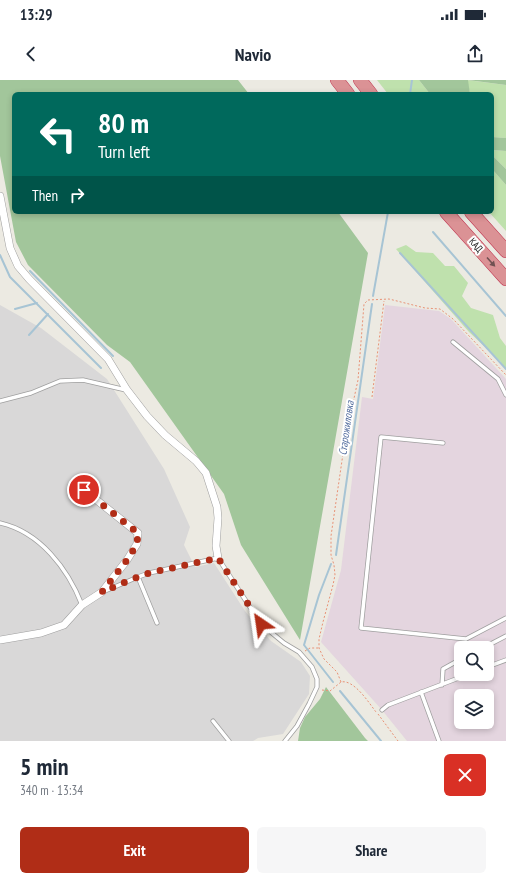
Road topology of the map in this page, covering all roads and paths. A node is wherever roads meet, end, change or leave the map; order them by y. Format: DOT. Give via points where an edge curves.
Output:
graph roads {
  1 [pos="337,80"];
  2 [pos="360,80"];
  3 [pos="346,92"];
  4 [pos="369,92"];
  5 [pos="0,196"];
  6 [pos="448,214"];
  7 [pos="473,214"];
  8 [pos="506,251"];
  9 [pos="506,279"];
  10 [pos="384,300"];
  11 [pos="453,342"];
  12 [pos="506,375"];
  13 [pos="128,390"];
  14 [pos="506,396"];
  15 [pos="372,397"];
  16 [pos="0,401"];
  17 [pos="443,443"];
  18 [pos="74,482"];
  19 [pos="0,522"];
  20 [pos="218,558"];
  21 [pos="138,577"];
  22 [pos="102,592"];
  23 [pos="82,605"];
  24 [pos="506,618"];
  25 [pos="157,624"];
  26 [pos="506,636"];
  27 [pos="0,640"];
  28 [pos="494,642"];
  29 [pos="319,648"];
  30 [pos="306,650"];
  31 [pos="506,660"];
  32 [pos="454,663"];
  33 [pos="494,664"];
  34 [pos="454,680"];
  35 [pos="341,682"];
  36 [pos="442,684"];
  37 [pos="325,691"];
  38 [pos="421,692"];
  39 [pos="382,710"];
  40 [pos="213,721"];
  41 [pos="229,741"];
  42 [pos="285,741"];
  43 [pos="398,741"];
  44 [pos="439,741"];
  1 -- 3 [label="highway"];
  2 -- 4 [label="highway"];
  5 -- 13 [label="street" via="10,248 18,266 108,359"];
  6 -- 9 [label="highway, КАД, one-way"];
  7 -- 8 [label="highway, КАД"];
  10 -- 12 [label="path" via="440,309 448,314"];
  10 -- 15 [label="path"];
  10 -- 29 [label="path" via="368,300 363,309 358,380 345,440 331,536 334,585 322,626"];
  11 -- 14 [label="lane" via="498,379"];
  13 -- 16 [label="lane" via="83,380 60,381 31,393"];
  13 -- 20 [label="street" via="147,416 206,473 217,507"];
  17 -- 24 [label="lane" via="381,437 361,628 466,639"];
  18 -- 22 [label="street" via="138,533 137,544"];
  19 -- 23 [label="lane" via="16,528 40,544 57,560 75,588"];
  20 -- 21 [label="lane"];
  20 -- 42 [label="lane" via="261,624 299,652 312,667 317,678 317,687 309,704"];
  21 -- 22 [label="lane"];
  21 -- 25 [label="lane"];
  22 -- 23 [label="street"];
  23 -- 27 [label="street" via="64,625"];
  26 -- 28 [label="lane"];
  29 -- 30 [label="path"];
  29 -- 35 [label="path" via="324,659 337,672"];
  31 -- 33 [label="lane"];
  32 -- 36 [label="lane" via="442,669"];
  34 -- 36 [label="lane"];
  35 -- 37 [label="path" via="330,691"];
  35 -- 43 [label="path" via="348,682 355,687"];
  36 -- 38 [label="lane"];
  38 -- 39 [label="lane" via="388,705"];
  38 -- 44 [label="lane"];
  40 -- 41 [label="lane"];
}
